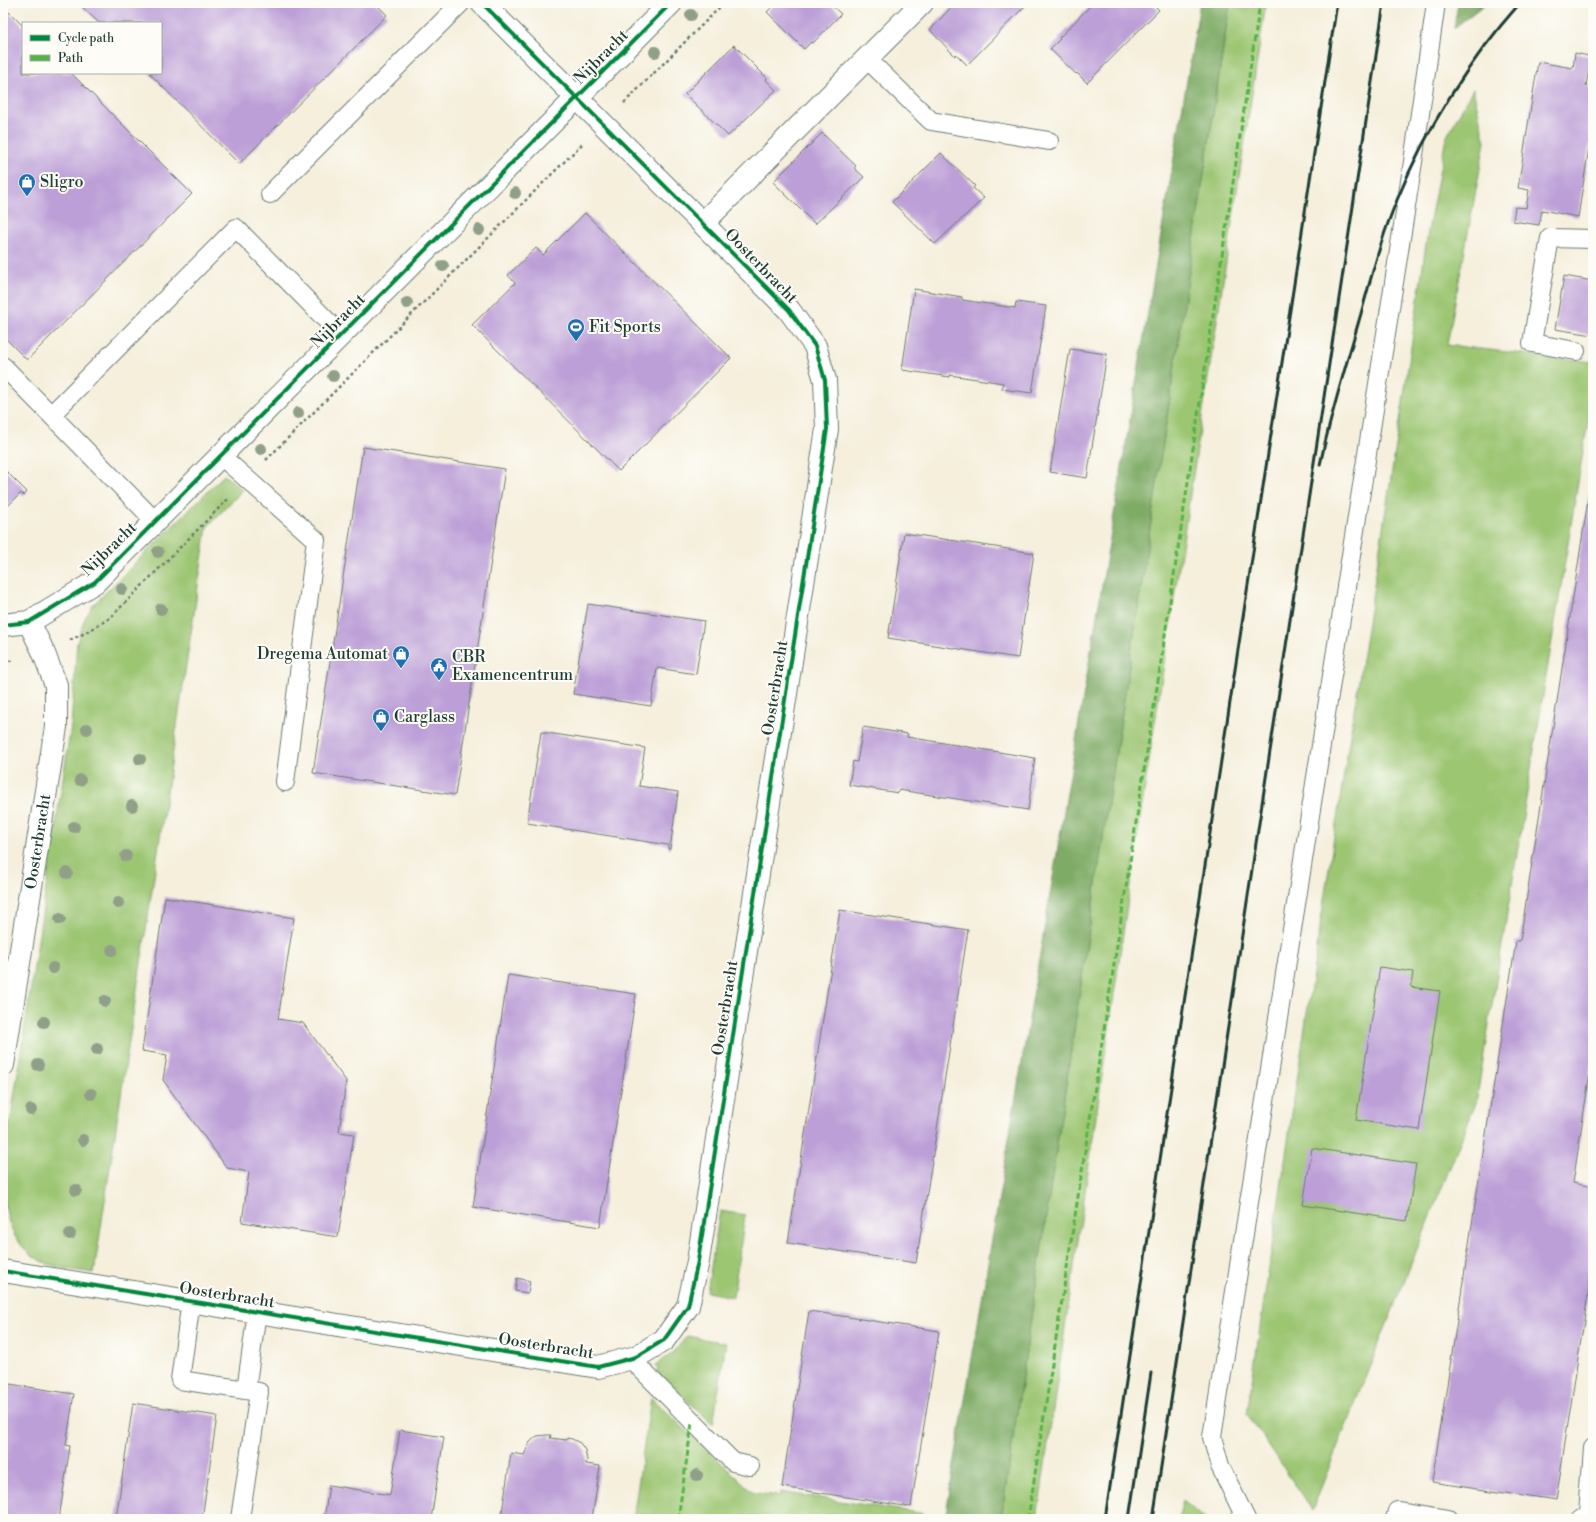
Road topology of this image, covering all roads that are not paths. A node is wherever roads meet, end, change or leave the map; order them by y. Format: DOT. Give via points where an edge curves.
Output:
graph roads {
  1 [pos="461,3"];
  2 [pos="482,3"];
  3 [pos="671,3"];
  4 [pos="922,3"];
  5 [pos="1436,3"];
  6 [pos="866,59"];
  7 [pos="577,98"];
  8 [pos="1049,141"];
  9 [pos="270,194"];
  10 [pos="703,223"];
  11 [pos="1593,239"];
  12 [pos="341,335"];
  13 [pos="1576,351"];
  14 [pos="3,366"];
  15 [pos="51,415"];
  16 [pos="221,456"];
  17 [pos="155,521"];
  18 [pos="29,622"];
  19 [pos="3,625"];
  20 [pos="285,782"];
  21 [pos="3,1065"];
  22 [pos="3,1271"];
  23 [pos="191,1301"];
  24 [pos="257,1312"];
  25 [pos="630,1358"];
  26 [pos="246,1390"];
  27 [pos="1593,1448"];
  28 [pos="750,1466"];
  29 [pos="240,1519"];
  30 [pos="1246,1519"];
  31 [pos="1395,1519"];
  32 [pos="1448,1519"];
  33 [pos="1579,1519"];
  1 -- 9 [label="lane"];
  2 -- 7 [label="street, Oosterbracht"];
  3 -- 7 [label="street, Nijbracht"];
  4 -- 6 [label="street"];
  5 -- 30 [label="lane" via="1212,1437 1220,1466"];
  6 -- 8 [label="lane" via="931,121"];
  6 -- 10 [label="street"];
  7 -- 10 [label="street, Oosterbracht"];
  7 -- 12 [label="street, Nijbracht"];
  10 -- 25 [label="street, Oosterbracht" via="789,310 815,346 825,380 828,429 698,1261 688,1306 664,1340"];
  11 -- 13 [label="lane" via="1550,238 1532,343"];
  12 -- 15 [label="lane" via="236,228"];
  12 -- 16 [label="street, Nijbracht"];
  14 -- 15 [label="lane"];
  15 -- 17 [label="lane"];
  16 -- 17 [label="street, Nijbracht"];
  16 -- 20 [label="lane" via="316,540"];
  17 -- 18 [label="street, Nijbracht" via="95,582"];
  18 -- 19 [label="street, Nijbracht"];
  18 -- 21 [label="street, Oosterbracht" via="56,685 56,727"];
  22 -- 23 [label="street, Oosterbracht"];
  23 -- 24 [label="street, Oosterbracht"];
  23 -- 26 [label="lane, Oosterbracht" via="180,1380"];
  24 -- 25 [label="street, Oosterbracht" via="598,1367"];
  24 -- 26 [label="lane, Oosterbracht"];
  25 -- 28 [label="lane" via="733,1462"];
  26 -- 29 [label="lane, Oosterbracht" via="259,1392"];
  27 -- 33 [label="lane" via="1588,1513"];
  31 -- 32 [label="lane" via="1397,1511"];
}
